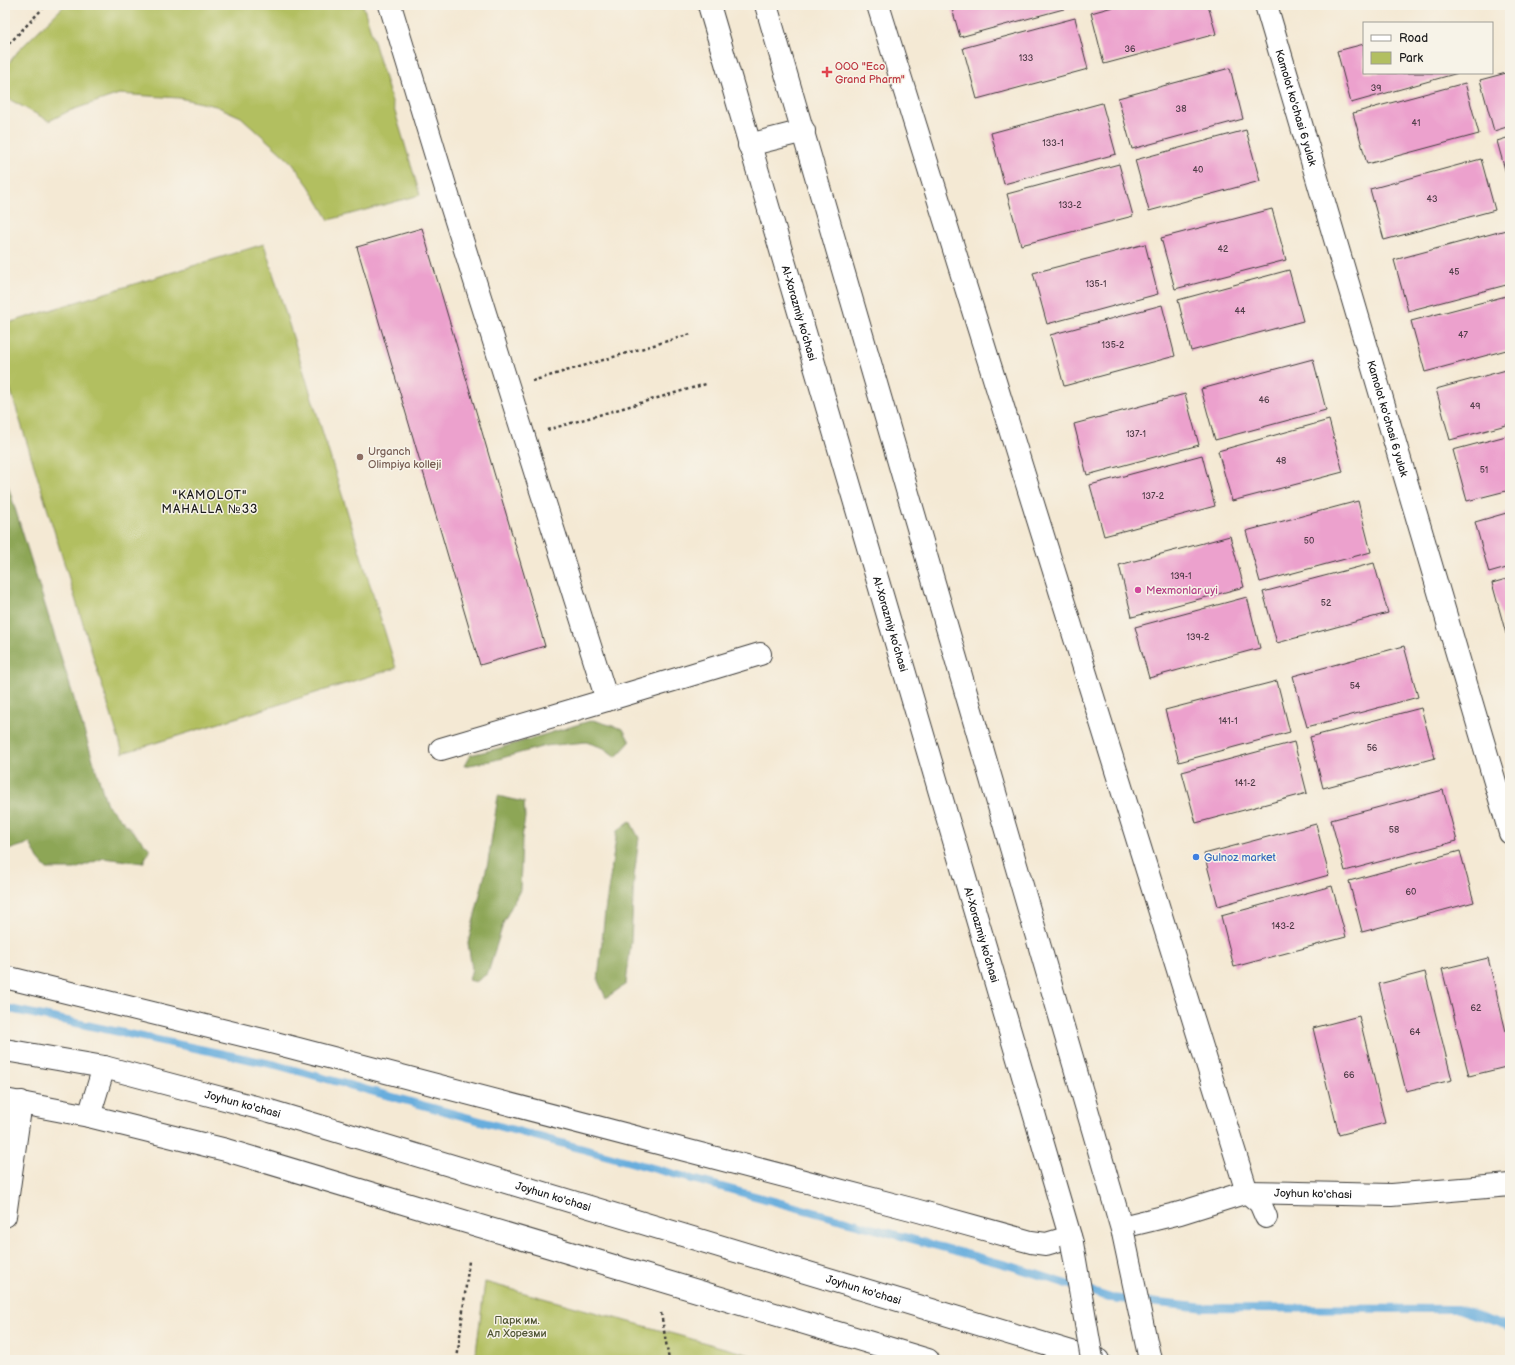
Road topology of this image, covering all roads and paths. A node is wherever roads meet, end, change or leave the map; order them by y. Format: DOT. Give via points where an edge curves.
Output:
graph roads {
  1 [pos="46,5"];
  2 [pos="390,5"];
  3 [pos="709,5"];
  4 [pos="766,5"];
  5 [pos="878,5"];
  6 [pos="1266,5"];
  7 [pos="5,48"];
  8 [pos="804,131"];
  9 [pos="749,145"];
  10 [pos="691,334"];
  11 [pos="706,384"];
  12 [pos="508,387"];
  13 [pos="524,437"];
  14 [pos="760,654"];
  15 [pos="607,700"];
  16 [pos="441,749"];
  17 [pos="1505,798"];
  18 [pos="1510,833"];
  19 [pos="5,977"];
  20 [pos="5,1050"];
  21 [pos="104,1067"];
  22 [pos="13,1101"];
  23 [pos="90,1116"];
  24 [pos="1510,1185"];
  25 [pos="1246,1192"];
  26 [pos="5,1216"];
  27 [pos="1266,1217"];
  28 [pos="1122,1230"];
  29 [pos="1071,1240"];
  30 [pos="469,1261"];
  31 [pos="661,1314"];
  32 [pos="457,1360"];
  33 [pos="669,1360"];
  34 [pos="928,1360"];
  35 [pos="1094,1360"];
  36 [pos="1150,1360"];
  1 -- 7 [label="path"];
  2 -- 12 [label="main road"];
  3 -- 9 [label="main road, Al-Xorazmiy ko’chasi"];
  4 -- 8 [label="main road"];
  5 -- 25 [label="main road"];
  6 -- 17 [label="main road, Kamolot ko'chasi 6 yulak"];
  8 -- 9 [label="main road"];
  8 -- 28 [label="main road"];
  9 -- 29 [label="main road, Al-Xorazmiy ko’chasi"];
  10 -- 12 [label="path"];
  11 -- 13 [label="path"];
  12 -- 13 [label="main road"];
  13 -- 15 [label="main road"];
  14 -- 15 [label="main road"];
  15 -- 16 [label="main road"];
  17 -- 18 [label="main road, Kamolot ko'chasi 6 yulak"];
  19 -- 29 [label="main road" via="275,1042 1031,1242 1046,1244"];
  20 -- 21 [label="main road, Joyhun ko'chasi"];
  21 -- 23 [label="main road"];
  21 -- 35 [label="main road, Joyhun ko'chasi" via="270,1111"];
  22 -- 23 [label="main road"];
  22 -- 26 [label="main road"];
  23 -- 34 [label="main road" via="226,1150"];
  24 -- 25 [label="main road, Joyhun ko'chasi" via="1391,1195"];
  25 -- 27 [label="main road" via="1260,1203"];
  25 -- 28 [label="main road, Joyhun ko'chasi"];
  28 -- 36 [label="main road, bridge"];
  29 -- 35 [label="main road, Al-Xorazmiy ko’chasi, bridge"];
  30 -- 32 [label="path"];
  31 -- 33 [label="path"];
}
